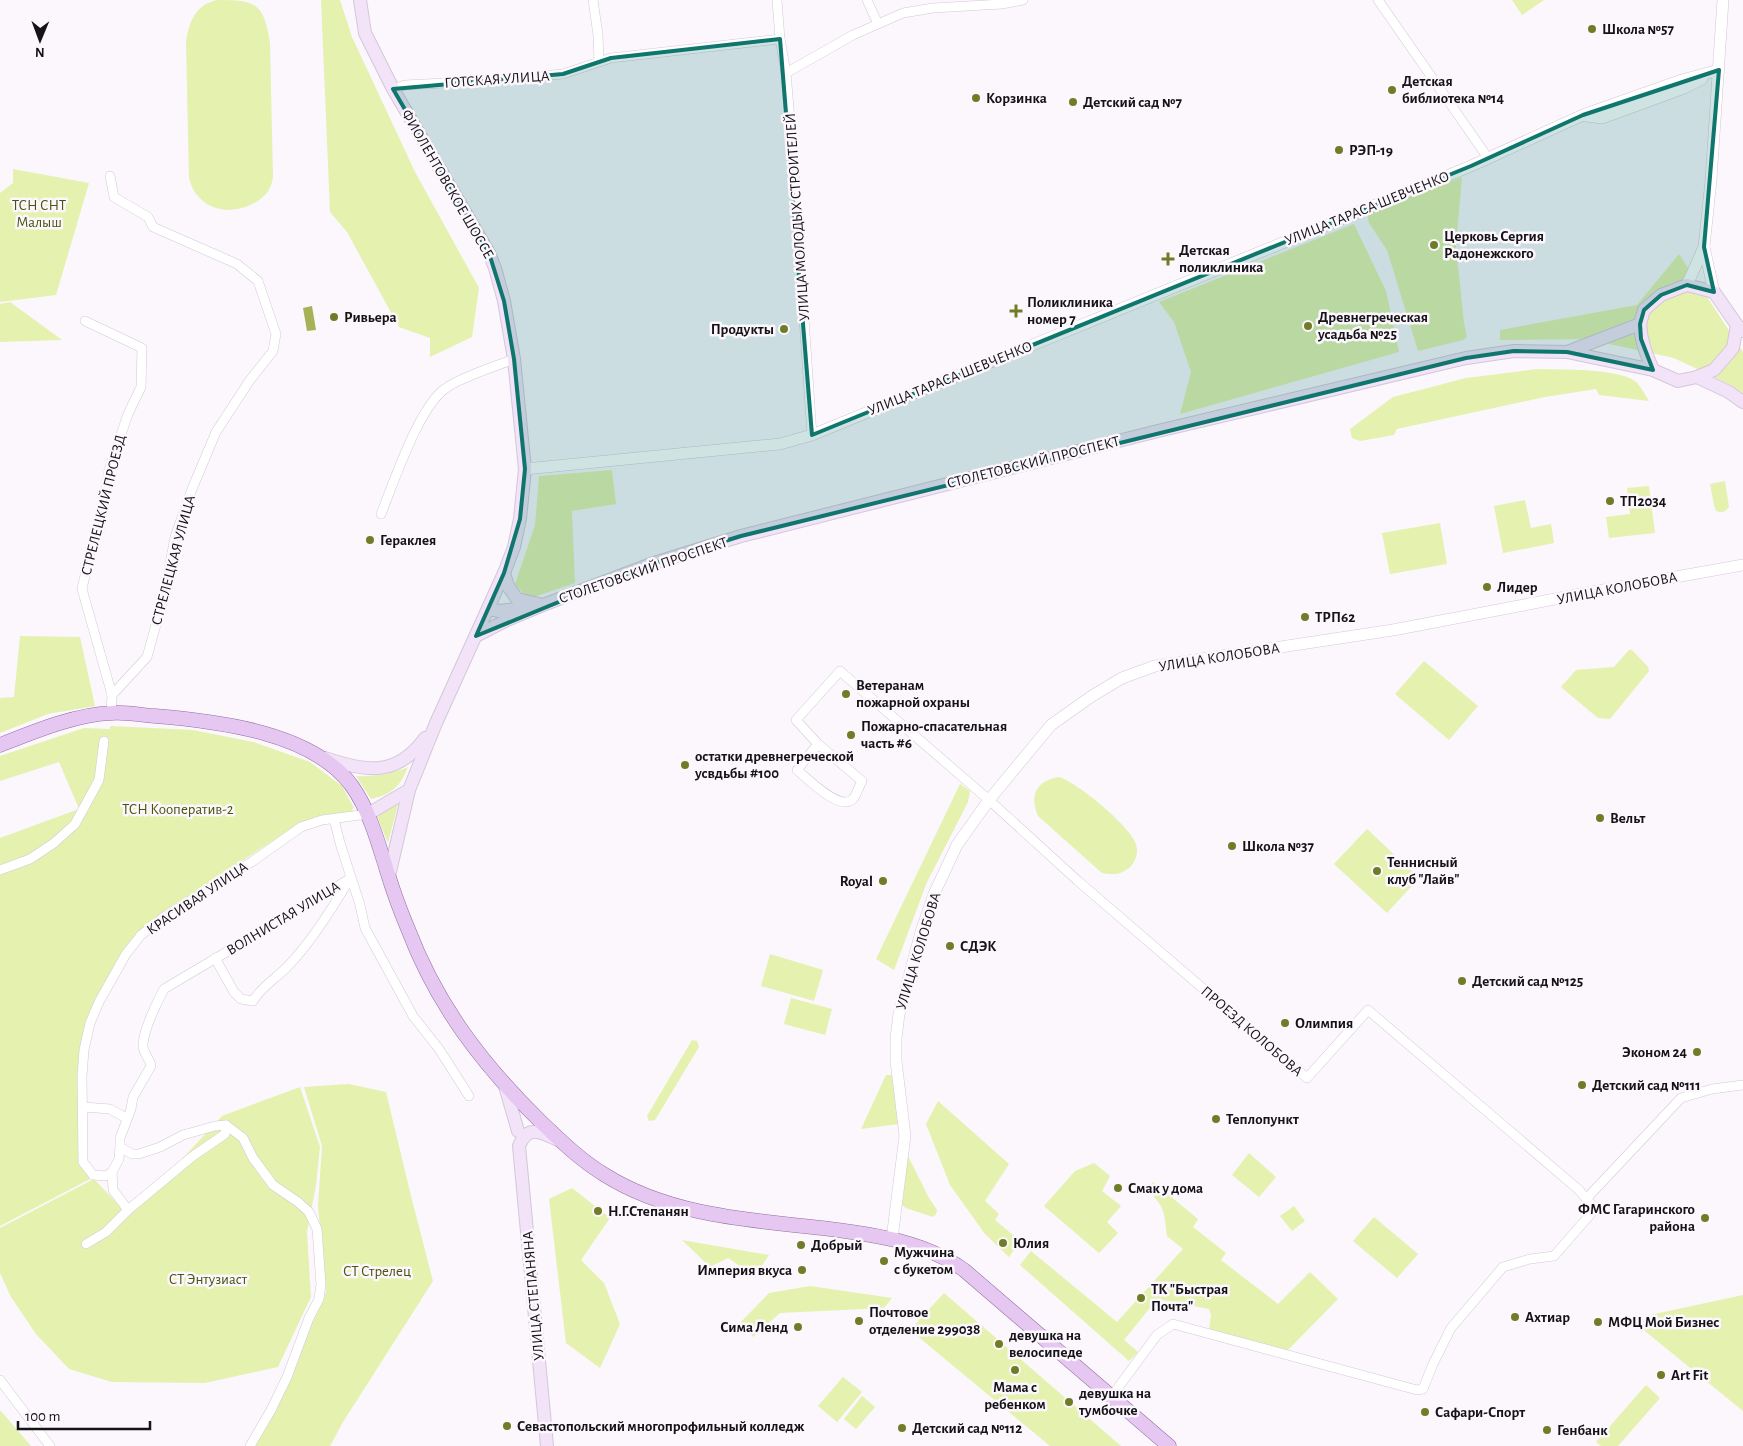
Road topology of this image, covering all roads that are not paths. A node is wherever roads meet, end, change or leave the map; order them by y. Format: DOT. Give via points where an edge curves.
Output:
graph roads {
  1 [pos="360,0"];
  2 [pos="593,0"];
  3 [pos="777,0"];
  4 [pos="867,0"];
  5 [pos="1023,0"];
  6 [pos="1378,0"];
  7 [pos="1723,0"];
  8 [pos="878,24"];
  9 [pos="780,39"];
  10 [pos="599,61"];
  11 [pos="1720,70"];
  12 [pos="786,74"];
  13 [pos="393,89"];
  14 [pos="1488,158"];
  15 [pos="110,176"];
  16 [pos="1704,247"];
  17 [pos="1686,285"];
  18 [pos="1714,292"];
  19 [pos="85,321"];
  20 [pos="1640,324"];
  21 [pos="1740,330"];
  22 [pos="1567,352"];
  23 [pos="514,359"];
  24 [pos="1653,370"];
  25 [pos="1697,377"];
  26 [pos="1743,402"];
  27 [pos="812,435"];
  28 [pos="525,469"];
  29 [pos="381,514"];
  30 [pos="1743,565"];
  31 [pos="504,573"];
  32 [pos="542,605"];
  33 [pos="488,609"];
  34 [pos="476,636"];
  35 [pos="112,696"];
  36 [pos="110,713"];
  37 [pos="126,717"];
  38 [pos="436,724"];
  39 [pos="40,729"];
  40 [pos="104,742"];
  41 [pos="818,744"];
  42 [pos="0,745"];
  43 [pos="320,757"];
  44 [pos="409,790"];
  45 [pos="988,800"];
  46 [pos="368,814"];
  47 [pos="334,819"];
  48 [pos="0,871"];
  49 [pos="389,876"];
  50 [pos="351,878"];
  51 [pos="215,958"];
  52 [pos="1743,1085"];
  53 [pos="504,1086"];
  54 [pos="469,1096"];
  55 [pos="84,1107"];
  56 [pos="528,1109"];
  57 [pos="126,1118"];
  58 [pos="226,1125"];
  59 [pos="518,1131"];
  60 [pos="560,1141"];
  61 [pos="519,1146"];
  62 [pos="120,1147"];
  63 [pos="112,1172"];
  64 [pos="1587,1198"];
  65 [pos="128,1210"];
  66 [pos="892,1239"];
  67 [pos="86,1244"];
  68 [pos="0,1380"];
  69 [pos="1111,1397"];
  70 [pos="50,1446"];
  71 [pos="250,1446"];
  72 [pos="547,1446"];
  73 [pos="1169,1446"];
  1 -- 13 [label="main road, ФИОЛЕНТОВСКОЕ ШОССЕ" via="365,33"];
  2 -- 10 [label="street"];
  3 -- 9 [label="street, УЛИЦА МОЛОДЫХ СТРОИТЕЛЕЙ"];
  4 -- 8 [label="street"];
  5 -- 8 [label="street" via="902,12"];
  6 -- 14 [label="street"];
  7 -- 11 [label="street"];
  8 -- 12 [label="street"];
  9 -- 10 [label="street, ГОТСКАЯ УЛИЦА"];
  9 -- 12 [label="street, УЛИЦА МОЛОДЫХ СТРОИТЕЛЕЙ"];
  10 -- 13 [label="street, ГОТСКАЯ УЛИЦА" via="563,74 405,85"];
  11 -- 14 [label="street, УЛИЦА ТАРАСА ШЕВЧЕНКО" via="1583,115"];
  11 -- 16 [label="street"];
  12 -- 27 [label="street, УЛИЦА МОЛОДЫХ СТРОИТЕЛЕЙ"];
  13 -- 23 [label="main road, ФИОЛЕНТОВСКОЕ ШОССЕ" via="489,252 504,301"];
  14 -- 27 [label="street, УЛИЦА ТАРАСА ШЕВЧЕНКО"];
  15 -- 35 [label="street, СТРЕЛЕЦКАЯ УЛИЦА" via="114,197 148,217 153,227 238,264 258,281 276,334 273,351 216,432 192,488 175,537 164,596 147,657"];
  16 -- 17 [label="street"];
  16 -- 18 [label="street"];
  17 -- 18 [label="main road"];
  17 -- 20 [label="main road" via="1661,295 1644,310"];
  18 -- 21 [label="main road"];
  19 -- 35 [label="street, СТРЕЛЕЦКИЙ ПРОЕЗД" via="142,348 141,387 109,470 99,531 82,589"];
  20 -- 22 [label="main road"];
  20 -- 24 [label="main road" via="1644,352"];
  21 -- 25 [label="main road" via="1732,348 1714,370"];
  22 -- 24 [label="main road, СТОЛЕТОВСКИЙ ПРОСПЕКТ"];
  22 -- 32 [label="main road, СТОЛЕТОВСКИЙ ПРОСПЕКТ" via="1514,351 1466,358 1149,433 741,536 650,564"];
  23 -- 28 [label="main road, ФИОЛЕНТОВСКОЕ ШОССЕ"];
  23 -- 29 [label="street" via="446,388 432,404 422,417"];
  24 -- 25 [label="main road, СТОЛЕТОВСКИЙ ПРОСПЕКТ" via="1678,380"];
  25 -- 26 [label="main road"];
  27 -- 28 [label="street, УЛИЦА ТАРАСА ШЕВЧЕНКО" via="780,444"];
  28 -- 31 [label="main road, ФИОЛЕНТОВСКОЕ ШОССЕ" via="520,519"];
  30 -- 45 [label="street, УЛИЦА КОЛОБОВА" via="1393,630 1155,666 1122,678 1051,725"];
  31 -- 32 [label="main road" via="508,586 518,599"];
  31 -- 33 [label="main road, ФИОЛЕНТОВСКОЕ ШОССЕ"];
  32 -- 33 [label="main road" via="499,611"];
  32 -- 34 [label="main road, СТОЛЕТОВСКИЙ ПРОСПЕКТ"];
  33 -- 34 [label="main road, ФИОЛЕНТОВСКОЕ ШОССЕ"];
  34 -- 38 [label="main road"];
  35 -- 36 [label="street"];
  36 -- 37 [label="main road"];
  36 -- 39 [label="main road"];
  37 -- 39 [label="main road"];
  37 -- 43 [label="main road" via="187,719 246,730 297,744"];
  37 -- 46 [label="main road" via="188,724 297,749 328,770"];
  38 -- 43 [label="main road" via="416,751 390,766 352,768"];
  38 -- 44 [label="main road"];
  39 -- 42 [label="main road"];
  40 -- 48 [label="street" via="99,780 76,824 30,859"];
  41 -- 41 [label="street" via="862,781 853,799 845,803 836,801 797,770"];
  41 -- 45 [label="street" via="796,720 840,671"];
  43 -- 46 [label="main road" via="352,786"];
  44 -- 46 [label="main road"];
  44 -- 49 [label="main road"];
  45 -- 64 [label="street, ПРОЕЗД КОЛОБОВА" via="1307,1078 1368,1010"];
  45 -- 66 [label="street, УЛИЦА КОЛОБОВА" via="957,845 934,894 899,1014 896,1061 905,1136"];
  46 -- 47 [label="street, КРАСИВАЯ УЛИЦА"];
  46 -- 49 [label="main road"];
  47 -- 50 [label="street, ВОЛНИСТАЯ УЛИЦА"];
  47 -- 55 [label="street, КРАСИВАЯ УЛИЦА" via="301,826 164,916 141,935 126,954 90,1023 82,1076"];
  49 -- 53 [label="main road" via="409,932 449,1012 465,1038"];
  50 -- 51 [label="street, ВОЛНИСТАЯ УЛИЦА"];
  50 -- 51 [label="street, ВОЛНИСТАЯ УЛИЦА" via="327,917 287,968 253,1001 241,999 234,992"];
  50 -- 54 [label="street, ВОЛНИСТАЯ УЛИЦА" via="366,928 413,1016"];
  51 -- 57 [label="street, ВОЛНИСТАЯ УЛИЦА" via="164,989 156,1003 143,1045 151,1066 133,1096"];
  52 -- 64 [label="street" via="1681,1098"];
  53 -- 56 [label="main road"];
  53 -- 59 [label="main road, УЛИЦА СТЕПАНЯНА"];
  55 -- 57 [label="street" via="110,1109"];
  55 -- 63 [label="street, КРАСИВАЯ УЛИЦА" via="84,1162 93,1175 106,1176"];
  56 -- 59 [label="main road, УЛИЦА СТЕПАНЯНА" via="521,1117"];
  56 -- 60 [label="main road"];
  57 -- 62 [label="street, ВОЛНИСТАЯ УЛИЦА"];
  58 -- 62 [label="street" via="183,1135 139,1154"];
  58 -- 65 [label="street" via="225,1134"];
  58 -- 71 [label="street" via="243,1138 273,1185 308,1212 317,1229 322,1284 287,1377"];
  59 -- 61 [label="street, УЛИЦА СТЕПАНЯНА"];
  60 -- 61 [label="main road" via="531,1132 523,1137"];
  60 -- 66 [label="main road" via="621,1185 673,1205"];
  61 -- 72 [label="main road, УЛИЦА СТЕПАНЯНА"];
  62 -- 63 [label="street, ВОЛНИСТАЯ УЛИЦА"];
  63 -- 65 [label="street" via="113,1190"];
  64 -- 69 [label="street" via="1596,1209 1554,1256 1503,1266 1451,1328 1424,1389 1417,1390 1173,1324 1157,1336"];
  65 -- 67 [label="street" via="106,1232"];
  66 -- 69 [label="main road" via="929,1250 964,1270"];
  68 -- 70 [label="street"];
  69 -- 73 [label="main road"];
}
